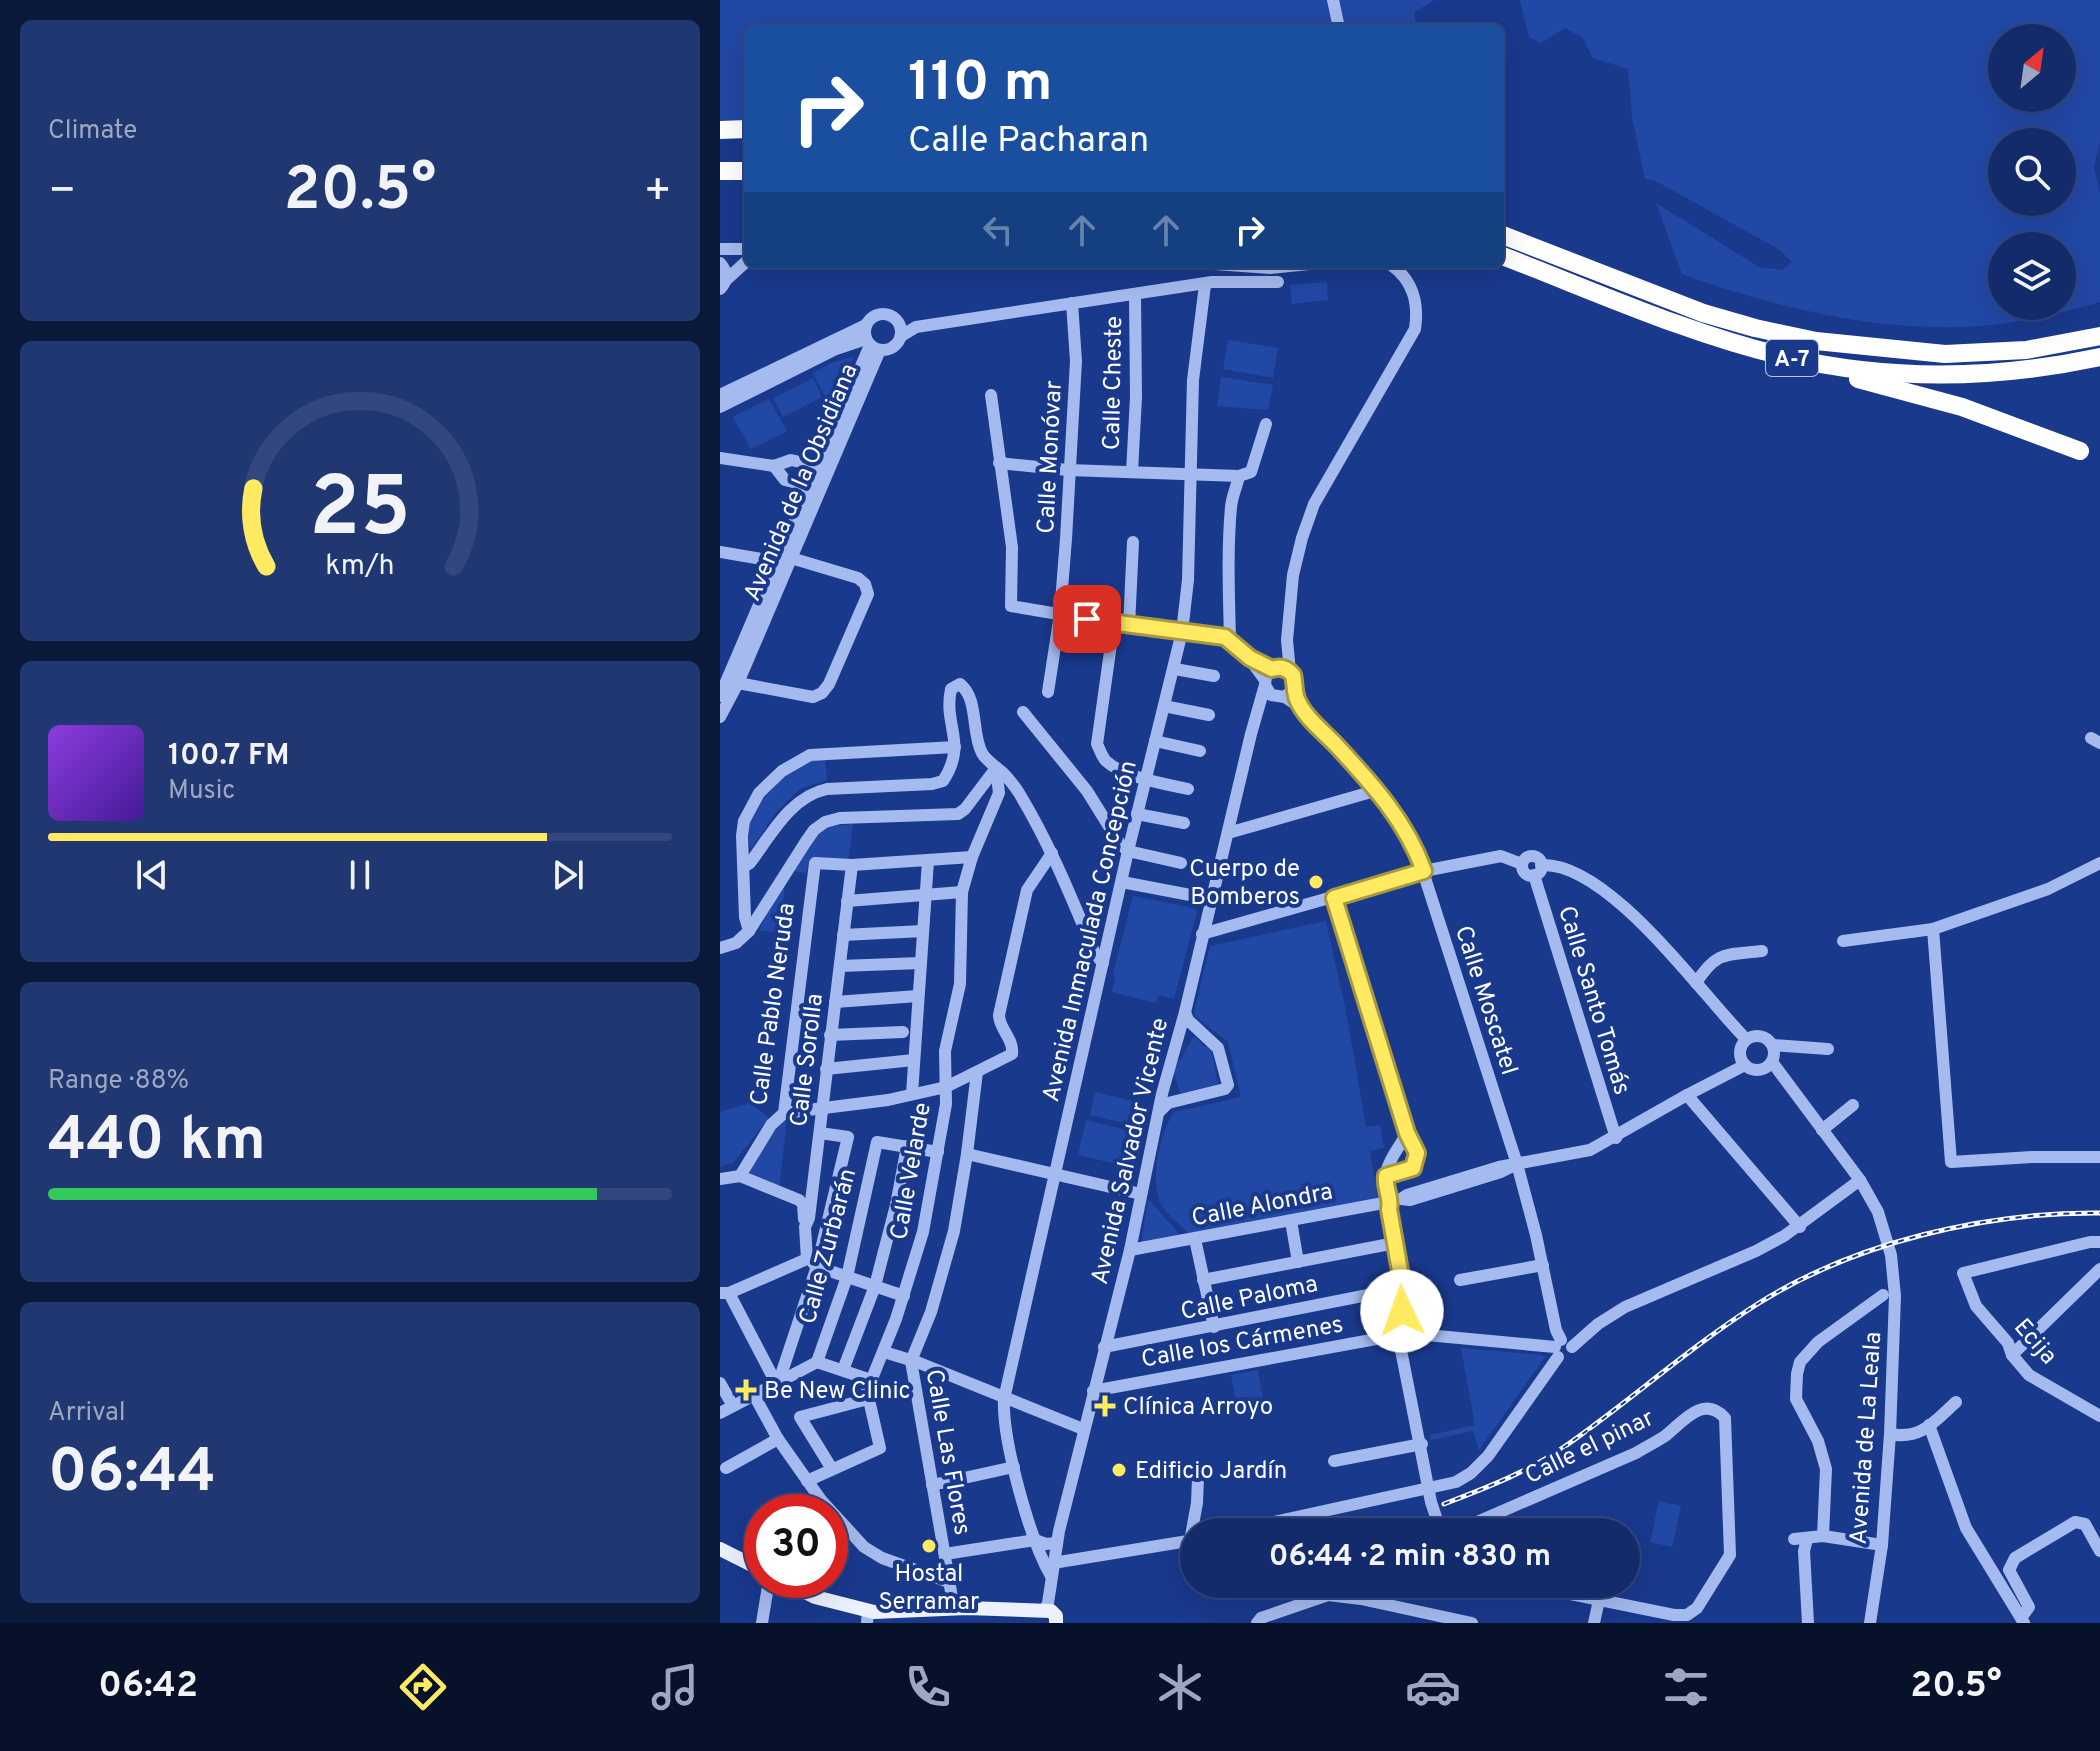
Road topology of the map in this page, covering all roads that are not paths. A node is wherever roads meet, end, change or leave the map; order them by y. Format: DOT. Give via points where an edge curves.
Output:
graph roads {
  1 [pos="1333,0"];
  2 [pos="1338,24"];
  3 [pos="744,129"];
  4 [pos="720,130"];
  5 [pos="744,141"];
  6 [pos="720,142"];
  7 [pos="744,162"];
  8 [pos="720,163"];
  9 [pos="720,171"];
  10 [pos="744,171"];
  11 [pos="1504,236"];
  12 [pos="720,249"];
  13 [pos="744,249"];
  14 [pos="1504,257"];
  15 [pos="744,260"];
  16 [pos="720,263"];
  17 [pos="744,263"];
  18 [pos="1396,268"];
  19 [pos="1278,282"];
  20 [pos="723,284"];
  21 [pos="1209,284"];
  22 [pos="1135,294"];
  23 [pos="1072,303"];
  24 [pos="897,322"];
  25 [pos="916,327"];
  26 [pos="2100,327"];
  27 [pos="901,336"];
  28 [pos="2100,336"];
  29 [pos="871,340"];
  30 [pos="1980,352"];
  31 [pos="1787,357"];
  32 [pos="2100,357"];
  33 [pos="720,395"];
  34 [pos="991,395"];
  35 [pos="720,407"];
  36 [pos="1266,424"];
  37 [pos="2080,451"];
  38 [pos="720,458"];
  39 [pos="999,463"];
  40 [pos="774,466"];
  41 [pos="818,466"];
  42 [pos="1068,470"];
  43 [pos="1132,472"];
  44 [pos="1190,474"];
  45 [pos="1239,476"];
  46 [pos="809,486"];
  47 [pos="1133,542"];
  48 [pos="720,552"];
  49 [pos="785,560"];
  50 [pos="1060,614"];
  51 [pos="1114,623"];
  52 [pos="1129,626"];
  53 [pos="1288,631"];
  54 [pos="1182,632"];
  55 [pos="1230,640"];
  56 [pos="1175,669"];
  57 [pos="1290,672"];
  58 [pos="1214,676"];
  59 [pos="1269,676"];
  60 [pos="726,687"];
  61 [pos="1048,692"];
  62 [pos="1285,694"];
  63 [pos="1164,706"];
  64 [pos="1259,709"];
  65 [pos="1023,712"];
  66 [pos="1209,715"];
  67 [pos="720,717"];
  68 [pos="1155,741"];
  69 [pos="955,747"];
  70 [pos="1200,751"];
  71 [pos="996,768"];
  72 [pos="1145,779"];
  73 [pos="1188,789"];
  74 [pos="1378,790"];
  75 [pos="1137,814"];
  76 [pos="1184,823"];
  77 [pos="1228,833"];
  78 [pos="1128,851"];
  79 [pos="1052,853"];
  80 [pos="972,857"];
  81 [pos="928,861"];
  82 [pos="1181,863"];
  83 [pos="2100,863"];
  84 [pos="852,865"];
  85 [pos="744,867"];
  86 [pos="1538,870"];
  87 [pos="1424,871"];
  88 [pos="1122,882"];
  89 [pos="962,892"];
  90 [pos="926,895"];
  91 [pos="1334,898"];
  92 [pos="1211,899"];
  93 [pos="847,901"];
  94 [pos="1933,929"];
  95 [pos="749,931"];
  96 [pos="923,931"];
  97 [pos="1202,934"];
  98 [pos="843,935"];
  99 [pos="1843,941"];
  100 [pos="720,948"];
  101 [pos="1762,951"];
  102 [pos="921,963"];
  103 [pos="1103,963"];
  104 [pos="840,966"];
  105 [pos="1696,983"];
  106 [pos="918,996"];
  107 [pos="835,1002"];
  108 [pos="1185,1012"];
  109 [pos="903,1032"];
  110 [pos="830,1035"];
  111 [pos="1746,1039"];
  112 [pos="1773,1045"];
  113 [pos="1828,1049"];
  114 [pos="914,1060"];
  115 [pos="1772,1062"];
  116 [pos="1745,1065"];
  117 [pos="1170,1066"];
  118 [pos="826,1069"];
  119 [pos="977,1072"];
  120 [pos="946,1087"];
  121 [pos="912,1094"];
  122 [pos="1687,1095"];
  123 [pos="1177,1100"];
  124 [pos="1853,1105"];
  125 [pos="821,1110"];
  126 [pos="1159,1112"];
  127 [pos="784,1113"];
  128 [pos="1822,1130"];
  129 [pos="820,1133"];
  130 [pos="1407,1133"];
  131 [pos="1616,1138"];
  132 [pos="907,1146"];
  133 [pos="938,1152"];
  134 [pos="967,1154"];
  135 [pos="2100,1157"];
  136 [pos="1517,1164"];
  137 [pos="1056,1174"];
  138 [pos="740,1176"];
  139 [pos="1386,1176"];
  140 [pos="720,1179"];
  141 [pos="1860,1180"];
  142 [pos="1141,1194"];
  143 [pos="1396,1201"];
  144 [pos="1291,1221"];
  145 [pos="805,1227"];
  146 [pos="1800,1227"];
  147 [pos="1195,1239"];
  148 [pos="2100,1242"];
  149 [pos="1395,1243"];
  150 [pos="1130,1250"];
  151 [pos="812,1262"];
  152 [pos="1298,1262"];
  153 [pos="1543,1265"];
  154 [pos="2100,1269"];
  155 [pos="847,1277"];
  156 [pos="1203,1280"];
  157 [pos="1460,1280"];
  158 [pos="875,1286"];
  159 [pos="1403,1288"];
  160 [pos="725,1293"];
  161 [pos="1883,1295"];
  162 [pos="904,1296"];
  163 [pos="1214,1327"];
  164 [pos="1398,1335"];
  165 [pos="1104,1347"];
  166 [pos="1562,1348"];
  167 [pos="884,1352"];
  168 [pos="2012,1355"];
  169 [pos="911,1361"];
  170 [pos="817,1362"];
  171 [pos="843,1370"];
  172 [pos="871,1380"];
  173 [pos="777,1382"];
  174 [pos="720,1383"];
  175 [pos="1093,1391"];
  176 [pos="754,1395"];
  177 [pos="868,1399"];
  178 [pos="1004,1399"];
  179 [pos="1956,1402"];
  180 [pos="733,1406"];
  181 [pos="720,1413"];
  182 [pos="2100,1416"];
  183 [pos="1929,1425"];
  184 [pos="1083,1429"];
  185 [pos="1890,1434"];
  186 [pos="778,1439"];
  187 [pos="1422,1444"];
  188 [pos="1334,1461"];
  189 [pos="1014,1467"];
  190 [pos="726,1468"];
  191 [pos="832,1469"];
  192 [pos="1198,1478"];
  193 [pos="807,1481"];
  194 [pos="932,1485"];
  195 [pos="1429,1488"];
  196 [pos="1195,1518"];
  197 [pos="1292,1518"];
  198 [pos="1437,1518"];
  199 [pos="1486,1518"];
  200 [pos="1823,1536"];
  201 [pos="1035,1540"];
  202 [pos="1180,1542"];
  203 [pos="1057,1543"];
  204 [pos="1882,1545"];
  205 [pos="720,1549"];
  206 [pos="2100,1551"];
  207 [pos="945,1554"];
  208 [pos="744,1561"];
  209 [pos="1053,1563"];
  210 [pos="1051,1576"];
  211 [pos="949,1582"];
  212 [pos="766,1598"];
  213 [pos="818,1598"];
  214 [pos="1589,1598"];
  215 [pos="1599,1600"];
  216 [pos="954,1609"];
  217 [pos="1047,1616"];
  218 [pos="868,1617"];
  219 [pos="2023,1621"];
  220 [pos="762,1623"];
  221 [pos="1074,1623"];
  222 [pos="1257,1623"];
  223 [pos="1472,1623"];
  224 [pos="1594,1623"];
  225 [pos="1808,1623"];
  226 [pos="1870,1623"];
  1 -- 2 [label="street"];
  3 -- 4 [label="highway"];
  5 -- 6 [label="highway"];
  7 -- 8 [label="highway"];
  9 -- 10 [label="highway"];
  11 -- 30 [label="highway, A-7" via="1755,328 1850,346"];
  12 -- 13 [label="street"];
  14 -- 31 [label="highway, A-7" via="1662,319"];
  15 -- 16 [label="street"];
  16 -- 20 [label="street"];
  17 -- 20 [label="street"];
  18 -- 53 [label="street" via="1412,288 1418,312 1415,329 1314,504 1296,561"];
  19 -- 21 [label="street"];
  21 -- 22 [label="street"];
  21 -- 44 [label="street, Avenida Inmaculada Concepción" via="1193,380"];
  22 -- 23 [label="street"];
  22 -- 43 [label="street, Calle Cheste"];
  23 -- 25 [label="street"];
  23 -- 42 [label="street, Calle Monóvar" via="1076,361"];
  24 -- 25 [label="street"];
  24 -- 27 [label="street"];
  24 -- 29 [label="street" via="883,314 873,317"];
  25 -- 27 [label="street"];
  26 -- 30 [label="highway"];
  27 -- 29 [label="street" via="895,346"];
  28 -- 30 [label="highway, A-7" via="2026,350"];
  29 -- 33 [label="street"];
  29 -- 35 [label="street" via="836,349"];
  29 -- 41 [label="street, Avenida de la Obsidiana"];
  29 -- 49 [label="street, Avenida de la Obsidiana"];
  31 -- 32 [label="highway, A-7" via="1941,376 2020,372"];
  31 -- 37 [label="highway" via="1819,372 1962,407"];
  34 -- 39 [label="street"];
  36 -- 45 [label="street" via="1251,472"];
  38 -- 40 [label="street"];
  39 -- 42 [label="street"];
  39 -- 50 [label="street" via="1012,547 1011,606"];
  40 -- 41 [label="street" via="791,460"];
  40 -- 46 [label="street" via="785,480"];
  41 -- 46 [label="street, Avenida de la Obsidiana"];
  42 -- 43 [label="street"];
  42 -- 50 [label="street, Calle Monóvar"];
  43 -- 44 [label="street"];
  44 -- 45 [label="street"];
  44 -- 54 [label="street, Avenida Inmaculada Concepción"];
  45 -- 55 [label="street" via="1231,503"];
  46 -- 49 [label="street, Avenida de la Obsidiana"];
  47 -- 52 [label="street"];
  48 -- 49 [label="street"];
  49 -- 60 [label="street, Avenida de la Obsidiana"];
  49 -- 60 [label="street" via="865,584 868,594 829,684 813,697"];
  50 -- 51 [label="street"];
  50 -- 61 [label="street, Calle Monóvar"];
  51 -- 52 [label="street"];
  51 -- 72 [label="street" via="1097,744 1104,760"];
  52 -- 54 [label="street"];
  53 -- 57 [label="street"];
  53 -- 59 [label="street, Avenida Salvador Vicente"];
  54 -- 55 [label="street"];
  54 -- 56 [label="street, Avenida Inmaculada Concepción"];
  55 -- 59 [label="street"];
  56 -- 58 [label="street"];
  56 -- 63 [label="street, Avenida Inmaculada Concepción"];
  57 -- 59 [label="street" via="1283,668"];
  57 -- 62 [label="street" via="1295,679"];
  59 -- 62 [label="street" via="1268,693"];
  59 -- 64 [label="street, Avenida Salvador Vicente"];
  60 -- 67 [label="street, Avenida de la Obsidiana"];
  62 -- 64 [label="street"];
  62 -- 74 [label="street, Calle Moscatel"];
  63 -- 66 [label="street"];
  63 -- 68 [label="street, Avenida Inmaculada Concepción"];
  64 -- 77 [label="street, Avenida Salvador Vicente"];
  65 -- 78 [label="street"];
  68 -- 70 [label="street"];
  68 -- 72 [label="street, Avenida Inmaculada Concepción"];
  69 -- 71 [label="street" via="948,702 951,689 960,684 966,688 983,756"];
  69 -- 85 [label="street" via="953,766 943,781 812,792"];
  69 -- 85 [label="street" via="810,755 759,793 744,821"];
  71 -- 79 [label="street" via="1018,792"];
  71 -- 80 [label="street" via="999,793"];
  71 -- 95 [label="street" via="958,814 825,822 814,830"];
  72 -- 73 [label="street"];
  72 -- 75 [label="street, Avenida Inmaculada Concepción"];
  74 -- 77 [label="street"];
  74 -- 87 [label="street, Calle Moscatel" via="1398,817"];
  75 -- 76 [label="street"];
  75 -- 78 [label="street, Avenida Inmaculada Concepción"];
  77 -- 92 [label="street, Avenida Salvador Vicente"];
  78 -- 82 [label="street"];
  78 -- 88 [label="street, Avenida Inmaculada Concepción"];
  79 -- 103 [label="street"];
  79 -- 119 [label="street" via="1027,890 999,1015 1013,1049 1008,1057"];
  80 -- 81 [label="street"];
  80 -- 89 [label="street, Calle Velarde"];
  81 -- 84 [label="street"];
  81 -- 90 [label="street"];
  83 -- 94 [label="street" via="2048,889"];
  84 -- 93 [label="street, Calle Sorolla"];
  84 -- 127 [label="street, Calle Pablo Neruda" via="823,862 813,869"];
  85 -- 95 [label="street"];
  86 -- 87 [label="street" via="1539,859 1531,856 1522,864 1501,856"];
  86 -- 105 [label="street" via="1555,864 1606,892"];
  86 -- 131 [label="street, Calle Santo Tomás"];
  87 -- 91 [label="street"];
  87 -- 136 [label="street, Calle Moscatel"];
  88 -- 92 [label="street"];
  88 -- 103 [label="street, Avenida Inmaculada Concepción"];
  89 -- 90 [label="street"];
  89 -- 120 [label="street, Calle Velarde" via="960,984 945,1051"];
  90 -- 93 [label="street"];
  90 -- 96 [label="street"];
  91 -- 97 [label="street"];
  91 -- 130 [label="street"];
  92 -- 97 [label="street, Avenida Salvador Vicente"];
  93 -- 98 [label="street, Calle Sorolla"];
  94 -- 99 [label="street"];
  94 -- 135 [label="street" via="1951,1162"];
  95 -- 100 [label="street"];
  96 -- 98 [label="street"];
  96 -- 102 [label="street"];
  97 -- 108 [label="street, Avenida Salvador Vicente"];
  98 -- 104 [label="street, Calle Sorolla"];
  101 -- 105 [label="street" via="1723,955"];
  102 -- 104 [label="street"];
  102 -- 106 [label="street"];
  103 -- 137 [label="street, Avenida Inmaculada Concepción"];
  104 -- 107 [label="street, Calle Sorolla"];
  105 -- 111 [label="street"];
  106 -- 107 [label="street"];
  106 -- 114 [label="street"];
  107 -- 110 [label="street, Calle Sorolla"];
  108 -- 117 [label="street, Avenida Salvador Vicente"];
  108 -- 123 [label="street" via="1218,1048 1228,1085"];
  109 -- 110 [label="street"];
  110 -- 118 [label="street, Calle Sorolla"];
  111 -- 112 [label="street" via="1763,1036"];
  111 -- 116 [label="street" via="1740,1054"];
  112 -- 113 [label="street"];
  112 -- 115 [label="street"];
  114 -- 118 [label="street"];
  114 -- 121 [label="street"];
  115 -- 116 [label="street" via="1763,1070"];
  115 -- 128 [label="street, Avenida de La Leala"];
  116 -- 122 [label="street, Calle Alondra"];
  117 -- 123 [label="street"];
  117 -- 126 [label="street, Avenida Salvador Vicente"];
  118 -- 125 [label="street, Calle Sorolla"];
  119 -- 120 [label="street"];
  119 -- 134 [label="street, Calle Las Flores"];
  120 -- 121 [label="street"];
  120 -- 133 [label="street, Calle Velarde"];
  121 -- 125 [label="street"];
  122 -- 131 [label="street, Calle Alondra"];
  122 -- 146 [label="street"];
  123 -- 126 [label="street"];
  124 -- 128 [label="street"];
  125 -- 127 [label="street"];
  125 -- 129 [label="street, Calle Sorolla"];
  126 -- 142 [label="street, Avenida Salvador Vicente"];
  127 -- 138 [label="street, Calle Pablo Neruda"];
  128 -- 141 [label="street, Avenida de La Leala"];
  129 -- 145 [label="street, Calle Sorolla"];
  129 -- 151 [label="street" via="848,1137"];
  130 -- 139 [label="street"];
  130 -- 139 [label="street" via="1417,1153 1413,1168"];
  131 -- 136 [label="street, Calle Alondra" via="1590,1150"];
  132 -- 133 [label="street"];
  132 -- 155 [label="street, Calle Zurbarán" via="877,1142"];
  132 -- 158 [label="street"];
  133 -- 162 [label="street, Calle Velarde"];
  134 -- 137 [label="street"];
  134 -- 169 [label="street, Calle Las Flores" via="954,1231"];
  136 -- 143 [label="street, Calle Alondra"];
  136 -- 153 [label="street, Calle Moscatel"];
  137 -- 142 [label="street"];
  137 -- 178 [label="street, Avenida Inmaculada Concepción"];
  138 -- 140 [label="street"];
  138 -- 145 [label="street" via="799,1200"];
  139 -- 143 [label="street"];
  141 -- 146 [label="street"];
  141 -- 185 [label="street, Avenida de La Leala" via="1878,1212 1891,1255 1895,1296"];
  142 -- 150 [label="street, Avenida Salvador Vicente"];
  143 -- 144 [label="street, Calle Alondra"];
  143 -- 149 [label="street" via="1389,1209"];
  144 -- 147 [label="street, Calle Alondra"];
  144 -- 152 [label="street"];
  145 -- 151 [label="street, Calle Sorolla"];
  146 -- 166 [label="street" via="1625,1307"];
  147 -- 150 [label="street, Calle Alondra"];
  147 -- 156 [label="street"];
  148 -- 168 [label="street, Ecija" via="1963,1273 1976,1306"];
  149 -- 152 [label="street"];
  149 -- 159 [label="street"];
  150 -- 165 [label="street, Avenida Salvador Vicente"];
  151 -- 155 [label="street"];
  151 -- 160 [label="street"];
  151 -- 173 [label="street"];
  152 -- 156 [label="street"];
  153 -- 157 [label="street"];
  153 -- 166 [label="street, Calle Moscatel"];
  154 -- 168 [label="street"];
  155 -- 158 [label="street"];
  155 -- 170 [label="street, Calle Zurbarán"];
  156 -- 163 [label="street"];
  158 -- 162 [label="street"];
  158 -- 171 [label="street"];
  159 -- 163 [label="street, Calle Paloma"];
  159 -- 164 [label="street"];
  160 -- 173 [label="street"];
  161 -- 200 [label="street" via="1818,1342 1800,1362 1797,1374 1796,1399 1826,1469"];
  162 -- 167 [label="street, Calle Velarde"];
  163 -- 165 [label="street, Calle Paloma"];
  164 -- 166 [label="street, Calle los Cármenes"];
  164 -- 175 [label="street, Calle los Cármenes"];
  164 -- 187 [label="street"];
  165 -- 175 [label="street, Avenida Salvador Vicente"];
  166 -- 195 [label="street" via="1479,1464 1456,1482"];
  167 -- 169 [label="street"];
  167 -- 172 [label="street, Calle Velarde"];
  168 -- 182 [label="street, Ecija" via="2029,1375"];
  169 -- 178 [label="street"];
  169 -- 194 [label="street, Calle Las Flores"];
  170 -- 171 [label="street"];
  170 -- 173 [label="street"];
  171 -- 172 [label="street"];
  172 -- 177 [label="street, Calle Velarde"];
  173 -- 176 [label="street"];
  174 -- 180 [label="street"];
  175 -- 184 [label="street, Avenida Salvador Vicente"];
  176 -- 180 [label="street"];
  176 -- 186 [label="street"];
  177 -- 191 [label="street, Calle Velarde" via="880,1448"];
  177 -- 191 [label="street" via="801,1416"];
  178 -- 184 [label="street"];
  178 -- 189 [label="street, Avenida Inmaculada Concepción" via="1005,1435"];
  179 -- 183 [label="street"];
  180 -- 181 [label="street"];
  183 -- 185 [label="street" via="1915,1435"];
  183 -- 219 [label="street" via="1966,1528"];
  184 -- 203 [label="street, Avenida Salvador Vicente"];
  185 -- 204 [label="street, Avenida de La Leala"];
  186 -- 190 [label="street"];
  186 -- 193 [label="street"];
  187 -- 188 [label="street"];
  187 -- 195 [label="street"];
  189 -- 194 [label="street"];
  189 -- 201 [label="street, Avenida Inmaculada Concepción"];
  191 -- 193 [label="street"];
  192 -- 196 [label="street"];
  193 -- 211 [label="street" via="871,1553"];
  194 -- 207 [label="street, Calle Las Flores"];
  195 -- 197 [label="street"];
  195 -- 198 [label="street"];
  199 -- 215 [label="street, Calle el pinar" via="1636,1453 1696,1410 1717,1410 1725,1418 1731,1546 1727,1562 1687,1615"];
  200 -- 204 [label="street"];
  200 -- 225 [label="street" via="1800,1539"];
  201 -- 203 [label="street"];
  201 -- 207 [label="street"];
  201 -- 210 [label="street, Avenida Inmaculada Concepción"];
  202 -- 209 [label="street"];
  203 -- 209 [label="street, Avenida Salvador Vicente"];
  204 -- 226 [label="street, Avenida de La Leala"];
  205 -- 208 [label="main road"];
  206 -- 219 [label="street" via="2080,1522 2015,1558 2009,1570 2029,1607"];
  207 -- 211 [label="street, Calle Las Flores"];
  209 -- 210 [label="street, Avenida Salvador Vicente"];
  210 -- 217 [label="street, Avenida Salvador Vicente"];
  211 -- 216 [label="street, Calle Las Flores"];
  212 -- 220 [label="street"];
  213 -- 218 [label="main road"];
  214 -- 215 [label="street, Calle el pinar"];
  215 -- 224 [label="street"];
  216 -- 217 [label="main road" via="1002,1608"];
  216 -- 218 [label="main road"];
  217 -- 221 [label="main road"];
  222 -- 223 [label="street" via="1328,1595"];
}
